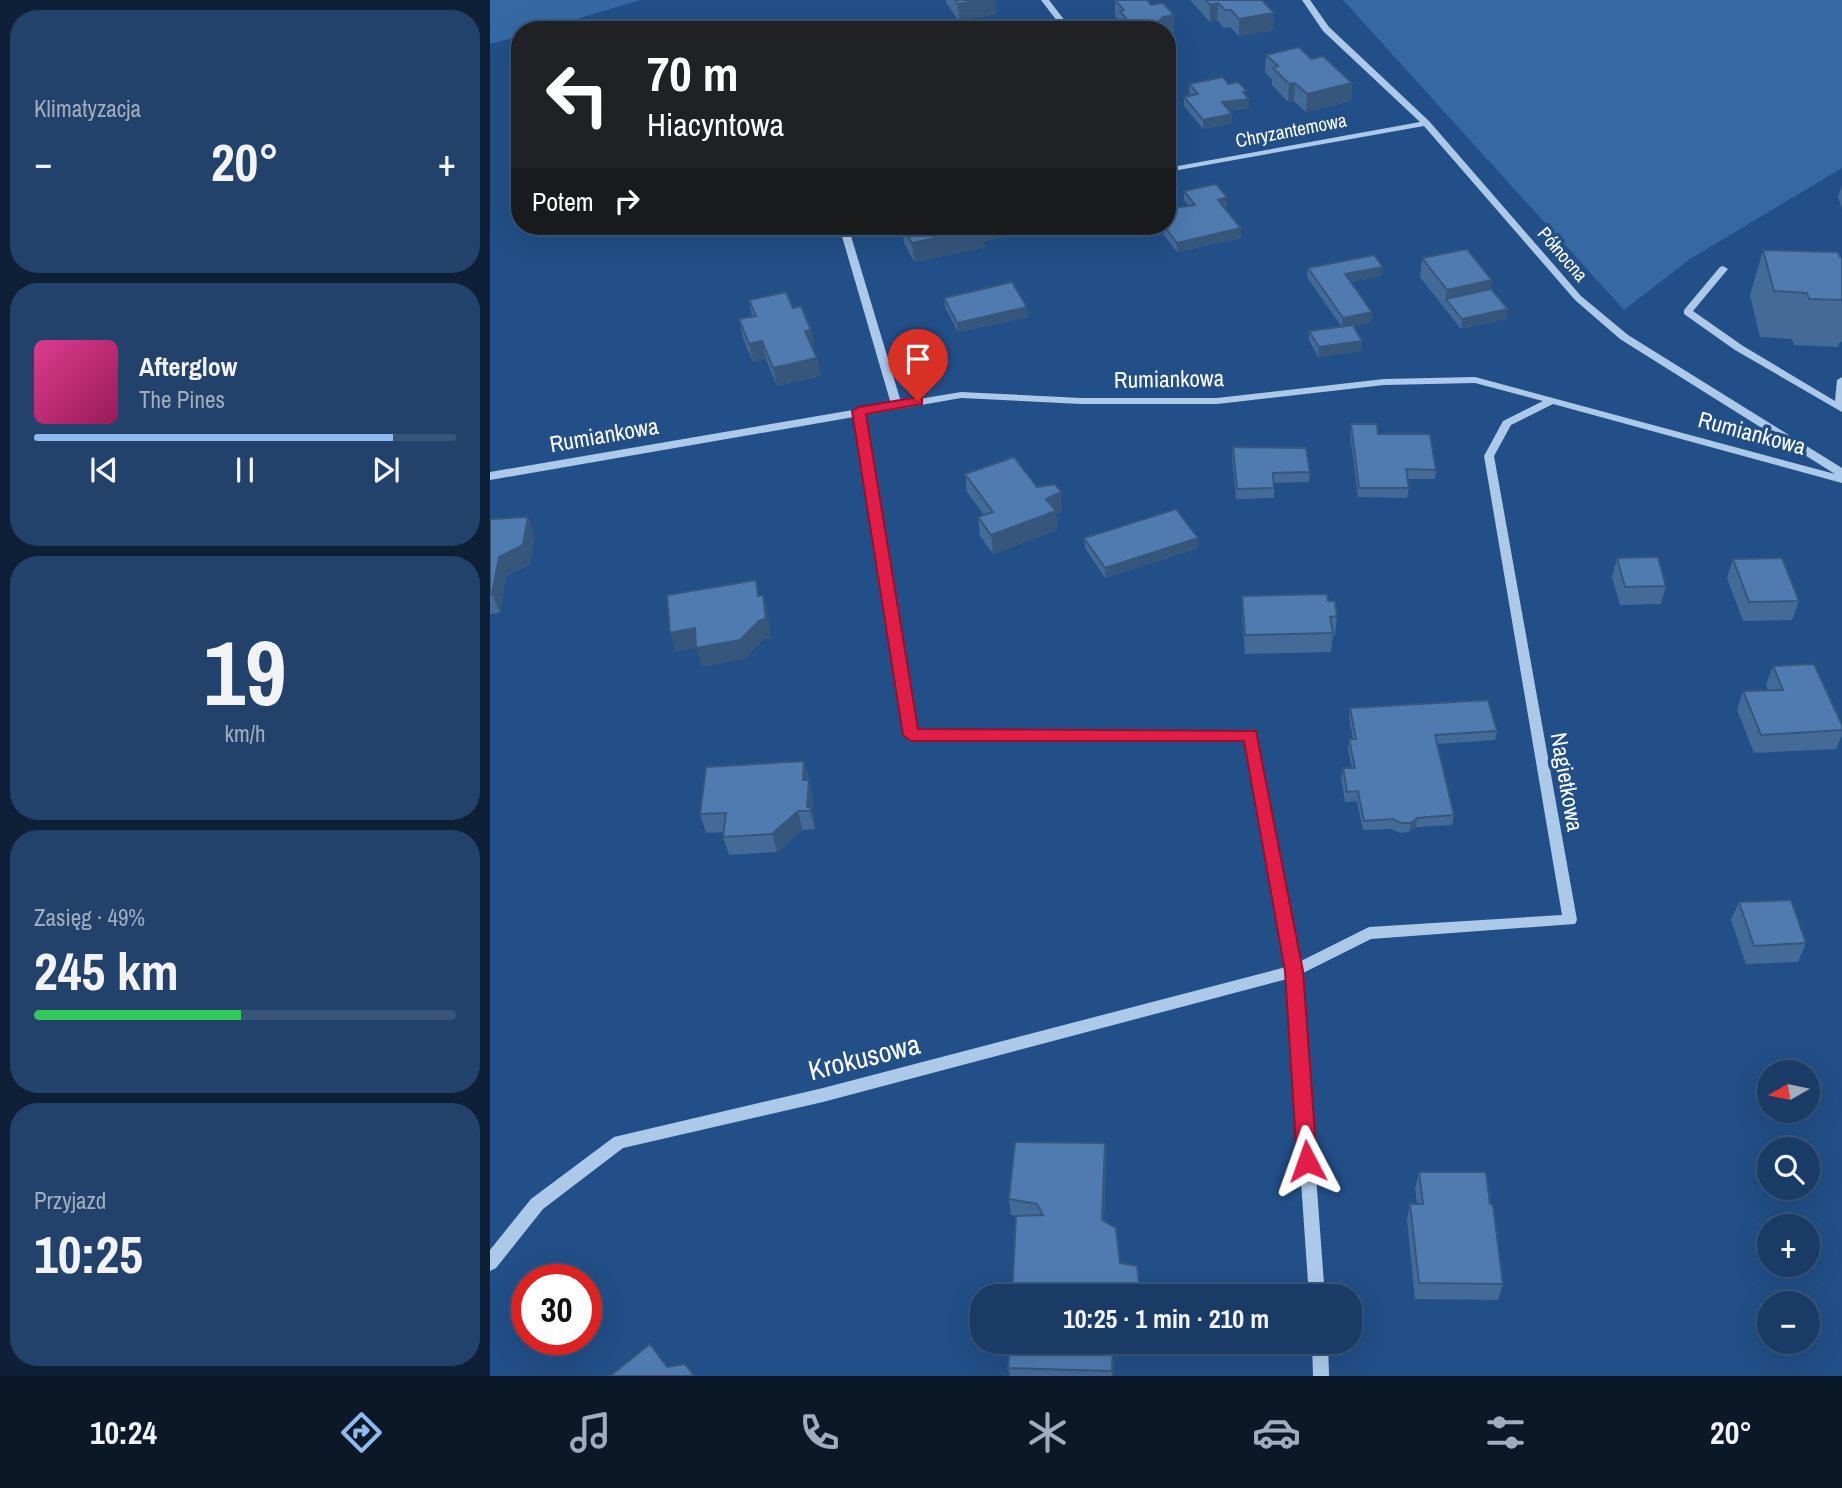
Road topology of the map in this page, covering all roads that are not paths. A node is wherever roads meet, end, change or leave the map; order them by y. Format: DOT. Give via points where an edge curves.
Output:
graph roads {
  1 [pos="1045,0"];
  2 [pos="1306,0"];
  3 [pos="1061,21"];
  4 [pos="1426,122"];
  5 [pos="1176,168"];
  6 [pos="846,235"];
  7 [pos="1723,269"];
  8 [pos="1842,380"];
  9 [pos="1552,401"];
  10 [pos="896,404"];
  11 [pos="1841,409"];
  12 [pos="859,411"];
  13 [pos="1842,473"];
  14 [pos="490,476"];
  15 [pos="1842,479"];
  16 [pos="1294,971"];
  17 [pos="490,1263"];
  18 [pos="1316,1284"];
  19 [pos="1320,1354"];
  20 [pos="1321,1376"];
  1 -- 3 [label="street"];
  2 -- 4 [label="street, Północna" via="1326,29"];
  4 -- 5 [label="street, Chryzantemowa"];
  4 -- 13 [label="street, Północna" via="1578,298 1624,337"];
  6 -- 10 [label="street"];
  7 -- 11 [label="street" via="1687,312"];
  8 -- 11 [label="street"];
  9 -- 10 [label="street, Rumiankowa" via="1475,380 1384,382 1217,401 961,395"];
  9 -- 15 [label="street, Rumiankowa"];
  9 -- 16 [label="street, Nagietkowa" via="1507,423 1489,456 1570,920 1369,933"];
  10 -- 12 [label="street, Rumiankowa"];
  12 -- 14 [label="street, Rumiankowa"];
  12 -- 16 [label="street" via="911,735 1251,735"];
  16 -- 17 [label="street, Krokusowa" via="823,1095 620,1142 537,1204"];
  16 -- 18 [label="street"];
  19 -- 20 [label="street"];
}
